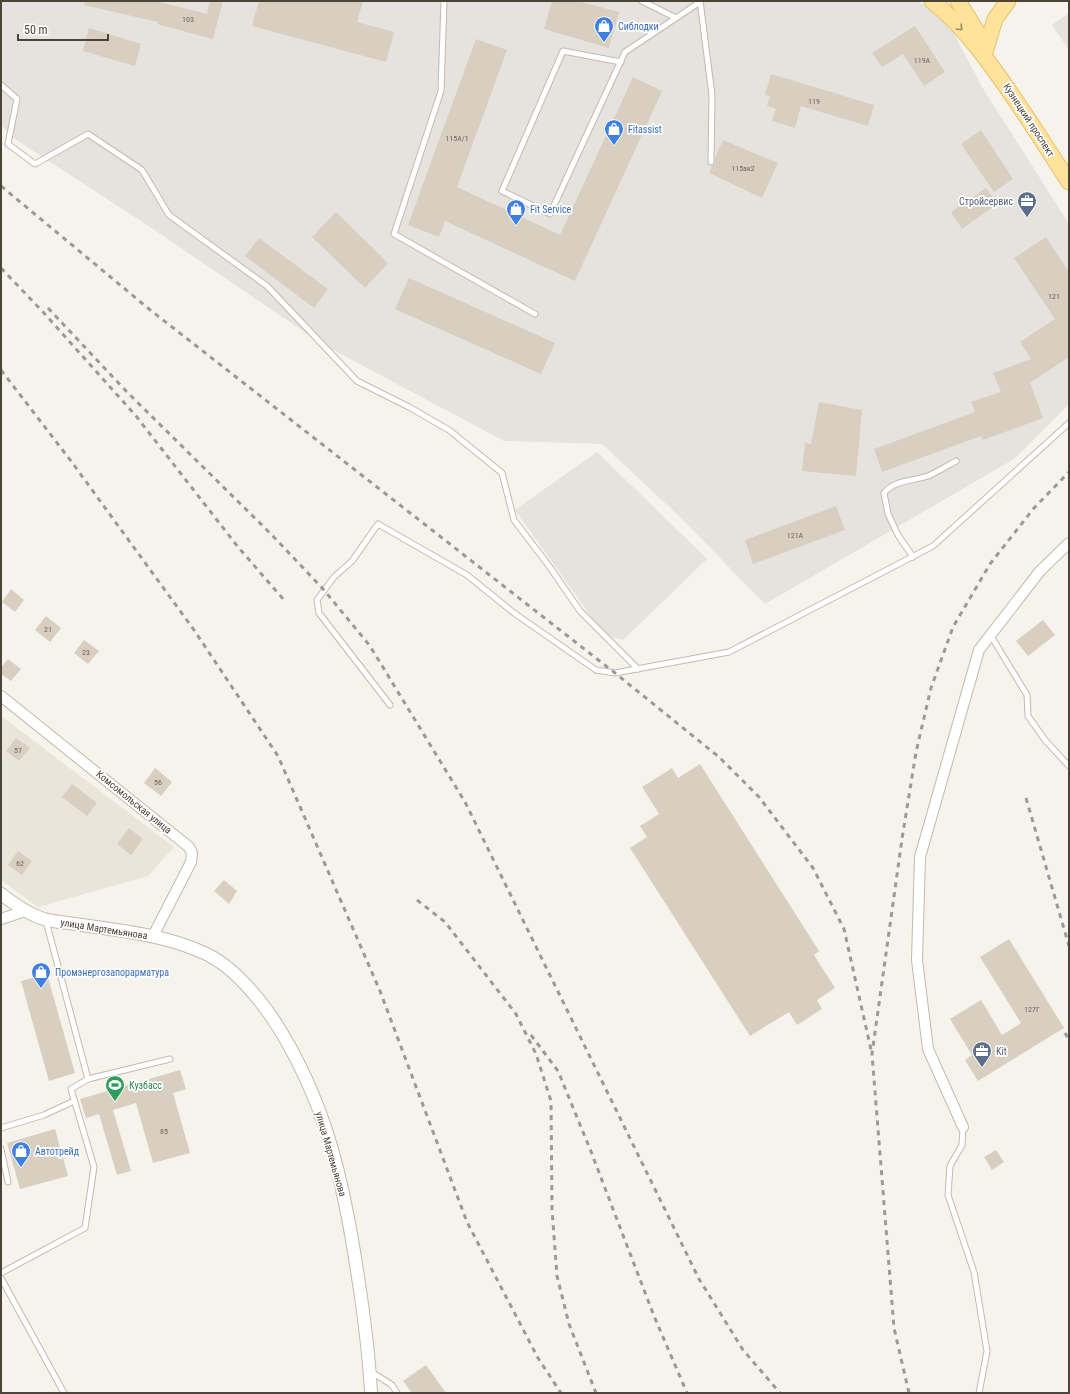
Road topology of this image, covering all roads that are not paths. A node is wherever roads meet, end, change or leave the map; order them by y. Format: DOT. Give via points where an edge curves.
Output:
graph roads {
  1 [pos="444,1"];
  2 [pos="642,1"];
  3 [pos="932,1"];
  4 [pos="958,1"];
  5 [pos="1008,1"];
  6 [pos="700,2"];
  7 [pos="676,18"];
  8 [pos="985,51"];
  9 [pos="621,62"];
  10 [pos="1,86"];
  11 [pos="712,162"];
  12 [pos="1069,182"];
  13 [pos="535,314"];
  14 [pos="1069,423"];
  15 [pos="956,461"];
  16 [pos="1069,543"];
  17 [pos="913,557"];
  18 [pos="990,636"];
  19 [pos="638,669"];
  20 [pos="1,696"];
  21 [pos="390,705"];
  22 [pos="1069,766"];
  23 [pos="1,894"];
  24 [pos="25,911"];
  25 [pos="1,919"];
  26 [pos="46,920"];
  27 [pos="153,936"];
  28 [pos="170,1059"];
  29 [pos="88,1079"];
  30 [pos="74,1101"];
  31 [pos="963,1127"];
  32 [pos="1,1128"];
  33 [pos="1,1149"];
  34 [pos="8,1182"];
  35 [pos="1,1273"];
  36 [pos="1,1278"];
  37 [pos="370,1371"];
  38 [pos="64,1393"];
  39 [pos="371,1393"];
  40 [pos="397,1393"];
  41 [pos="979,1393"];
  1 -- 13 [label="lane" via="441,91 394,234"];
  2 -- 7 [label="lane"];
  3 -- 8 [label="main road, Кузнецкий проспект, one-way"];
  4 -- 8 [label="main road, Кузнецкий проспект"];
  5 -- 8 [label="main road" via="995,19"];
  6 -- 7 [label="lane"];
  6 -- 11 [label="lane" via="712,95"];
  7 -- 9 [label="lane" via="625,52"];
  8 -- 12 [label="main road, Кузнецкий проспект"];
  9 -- 9 [label="lane" via="550,214 502,191 562,51"];
  10 -- 19 [label="lane" via="18,99 8,144 35,164 88,134 142,170 169,215 267,286 357,381 449,430 502,473 514,520 580,610"];
  14 -- 17 [label="lane" via="933,546"];
  15 -- 17 [label="lane" via="927,476 895,484 884,493 888,514"];
  16 -- 18 [label="street" via="1040,571"];
  17 -- 19 [label="lane" via="729,652"];
  18 -- 22 [label="lane" via="1027,695 1028,716 1045,740"];
  18 -- 31 [label="street" via="980,650 920,857 917,960 928,1049"];
  19 -- 21 [label="lane" via="615,673 596,670 514,613 467,575 378,524 352,561 334,577 317,600 319,613"];
  20 -- 27 [label="street, Комсомольская улица" via="189,846 192,853 191,862"];
  23 -- 24 [label="street, улица Мартемьянова"];
  24 -- 25 [label="street"];
  24 -- 26 [label="street, улица Мартемьянова"];
  26 -- 27 [label="street, улица Мартемьянова"];
  26 -- 29 [label="lane"];
  27 -- 37 [label="street, улица Мартемьянова" via="186,945 214,957 239,978 264,1006 299,1063 325,1124 351,1228"];
  28 -- 29 [label="lane"];
  29 -- 30 [label="lane" via="71,1089"];
  30 -- 32 [label="lane" via="44,1115"];
  30 -- 35 [label="lane" via="94,1166 85,1228"];
  31 -- 41 [label="lane" via="962,1145 950,1166 948,1195 974,1272 987,1351"];
  33 -- 34 [label="lane"];
  36 -- 38 [label="lane"];
  37 -- 39 [label="street, улица Мартемьянова"];
  37 -- 40 [label="lane" via="392,1385"];
}
